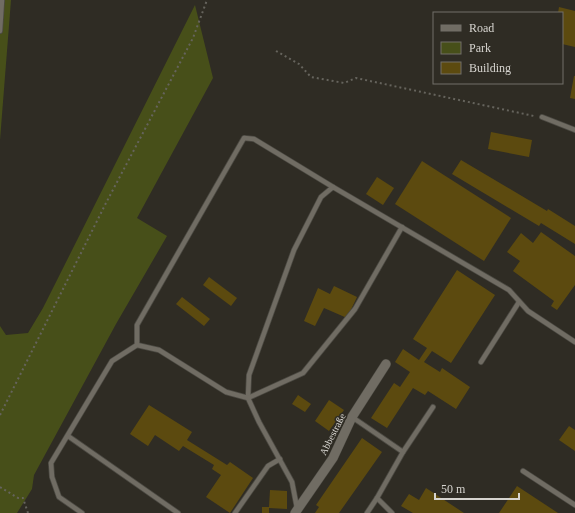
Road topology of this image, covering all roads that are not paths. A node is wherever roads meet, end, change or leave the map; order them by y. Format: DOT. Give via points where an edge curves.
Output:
graph roads {
  1 [pos="2,0"];
  2 [pos="0,31"];
  3 [pos="542,117"];
  4 [pos="575,130"];
  5 [pos="333,188"];
  6 [pos="402,227"];
  7 [pos="520,302"];
  8 [pos="575,342"];
  9 [pos="137,345"];
  10 [pos="481,362"];
  11 [pos="386,364"];
  12 [pos="248,398"];
  13 [pos="433,407"];
  14 [pos="352,417"];
  15 [pos="68,436"];
  16 [pos="403,452"];
  17 [pos="280,459"];
  18 [pos="523,470"];
  19 [pos="377,498"];
  20 [pos="575,505"];
  21 [pos="296,511"];
  22 [pos="82,513"];
  23 [pos="178,513"];
  24 [pos="236,513"];
  25 [pos="367,513"];
  26 [pos="392,513"];
  1 -- 2 [label="lane"];
  3 -- 4 [label="lane"];
  5 -- 6 [label="lane"];
  5 -- 9 [label="lane" via="254,139 244,138 137,325"];
  5 -- 12 [label="lane" via="321,197 294,250 249,375"];
  6 -- 7 [label="lane" via="509,290"];
  6 -- 12 [label="lane" via="355,309 303,373"];
  7 -- 8 [label="lane" via="528,311"];
  7 -- 10 [label="lane"];
  9 -- 12 [label="lane" via="159,350 226,392"];
  9 -- 15 [label="lane" via="112,361"];
  11 -- 14 [label="street, Abbestraße"];
  12 -- 17 [label="lane"];
  13 -- 16 [label="lane"];
  14 -- 16 [label="lane"];
  14 -- 21 [label="street, Abbestraße" via="333,458"];
  15 -- 22 [label="lane" via="52,463 52,477 59,497"];
  15 -- 23 [label="lane"];
  16 -- 19 [label="lane"];
  17 -- 21 [label="lane" via="292,482"];
  17 -- 24 [label="lane" via="268,466"];
  18 -- 20 [label="lane"];
  19 -- 25 [label="lane"];
  19 -- 26 [label="lane"];
}
